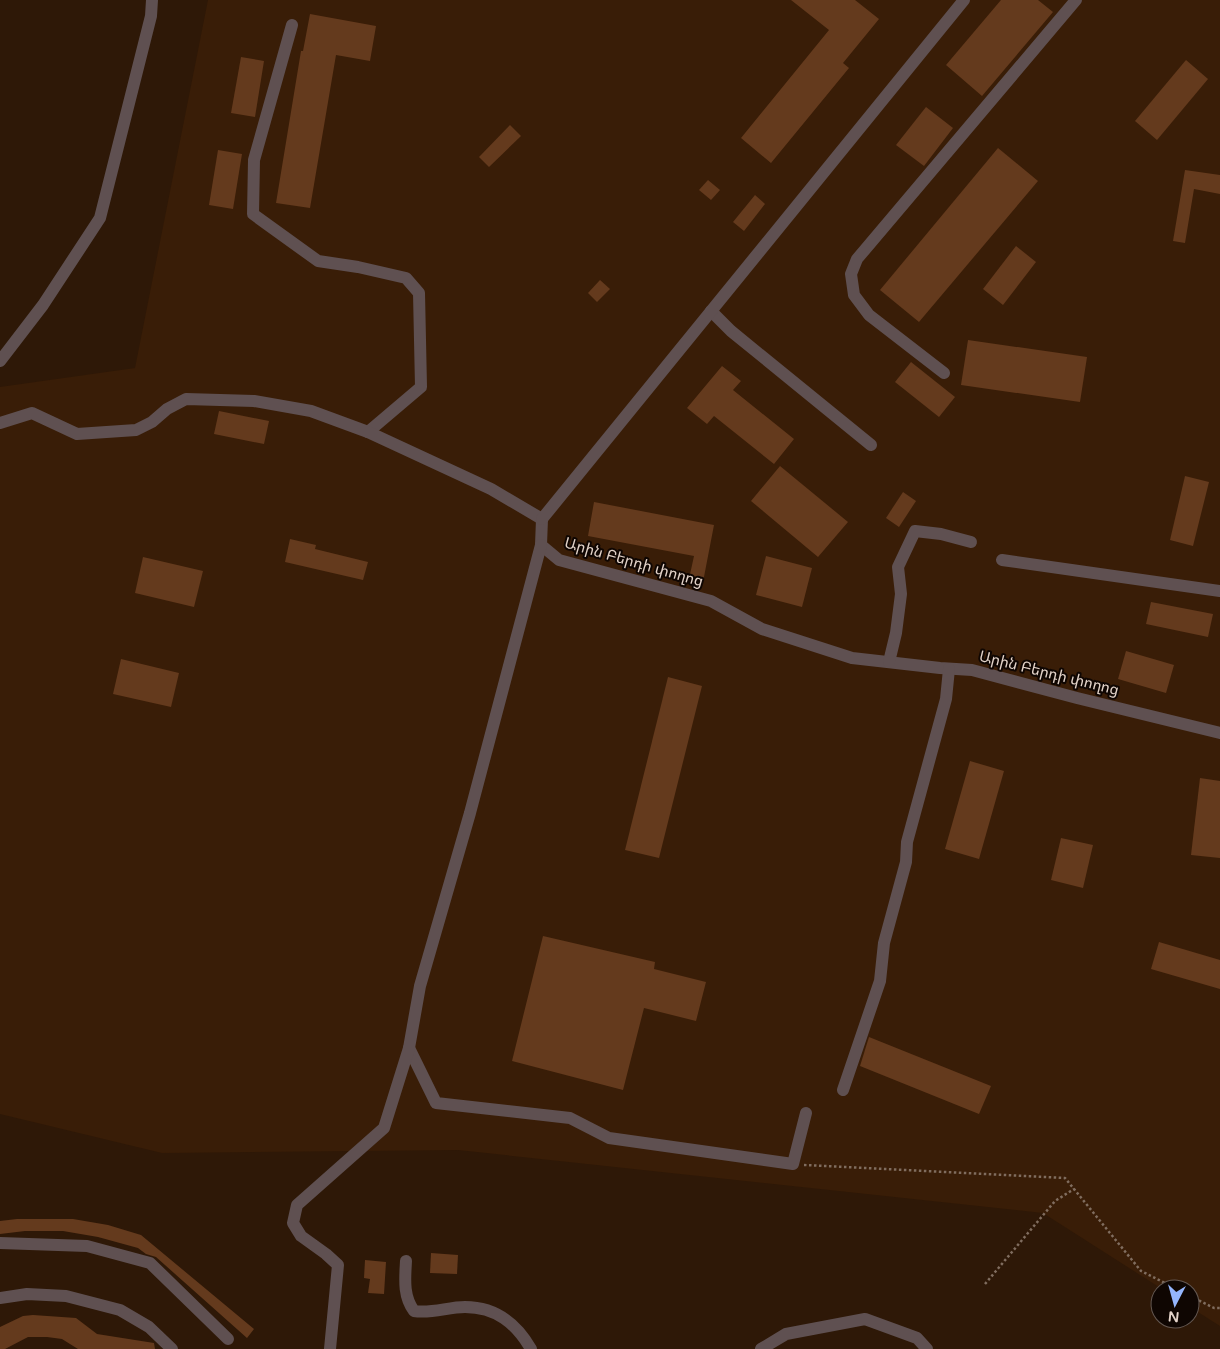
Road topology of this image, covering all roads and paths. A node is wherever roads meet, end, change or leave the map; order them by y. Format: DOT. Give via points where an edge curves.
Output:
graph roads {
  1 [pos="152,0"];
  2 [pos="964,0"];
  3 [pos="1076,0"];
  4 [pos="292,25"];
  5 [pos="711,311"];
  6 [pos="0,361"];
  7 [pos="944,372"];
  8 [pos="0,423"];
  9 [pos="368,432"];
  10 [pos="871,445"];
  11 [pos="542,519"];
  12 [pos="971,542"];
  13 [pos="540,545"];
  14 [pos="1002,560"];
  15 [pos="1220,591"];
  16 [pos="889,662"];
  17 [pos="949,669"];
  18 [pos="1220,733"];
  19 [pos="409,1048"];
  20 [pos="842,1090"];
  21 [pos="806,1113"];
  22 [pos="793,1164"];
  23 [pos="1074,1189"];
  24 [pos="0,1243"];
  25 [pos="406,1261"];
  26 [pos="1157,1279"];
  27 [pos="985,1284"];
  28 [pos="0,1298"];
  29 [pos="1200,1301"];
  30 [pos="1220,1308"];
  31 [pos="228,1339"];
  32 [pos="172,1349"];
  33 [pos="330,1349"];
  34 [pos="530,1349"];
  35 [pos="760,1349"];
  36 [pos="927,1349"];
  1 -- 6 [label="street" via="151,16 100,218 43,305"];
  2 -- 5 [label="street"];
  3 -- 7 [label="street" via="857,259 851,274 854,295 869,314"];
  4 -- 9 [label="street" via="254,160 253,214 318,261 358,266 406,278 419,293 422,387"];
  5 -- 10 [label="street" via="731,332"];
  5 -- 11 [label="street"];
  8 -- 9 [label="street" via="32,413 77,434 136,430 186,399 254,401 311,411"];
  9 -- 11 [label="street" via="491,490"];
  11 -- 13 [label="street"];
  12 -- 16 [label="street" via="915,530 898,567 901,594"];
  13 -- 16 [label="street, Արին Բերդի փողոց" via="558,560 711,601 762,629 811,646 852,658"];
  13 -- 19 [label="street" via="470,813 420,986"];
  14 -- 15 [label="street"];
  16 -- 17 [label="street, Արին Բերդի փողոց"];
  17 -- 18 [label="street, Արին Բերդի փողոց" via="972,670"];
  17 -- 20 [label="street" via="946,699 884,942 880,981"];
  19 -- 22 [label="street" via="436,1103 570,1118 609,1138"];
  19 -- 33 [label="street" via="384,1128 297,1205 294,1223 301,1236 338,1265"];
  21 -- 22 [label="street"];
  22 -- 23 [label="path" via="1065,1178"];
  23 -- 26 [label="path" via="1141,1271"];
  23 -- 27 [label="path" via="1055,1201"];
  24 -- 31 [label="street" via="87,1246 150,1263"];
  25 -- 34 [label="street" via="405,1289 414,1311 423,1313 465,1307 492,1311 515,1325"];
  28 -- 32 [label="street" via="28,1294 66,1296 120,1310 149,1327"];
  29 -- 30 [label="path"];
  35 -- 36 [label="street" via="786,1334 865,1319 917,1338"];
}
